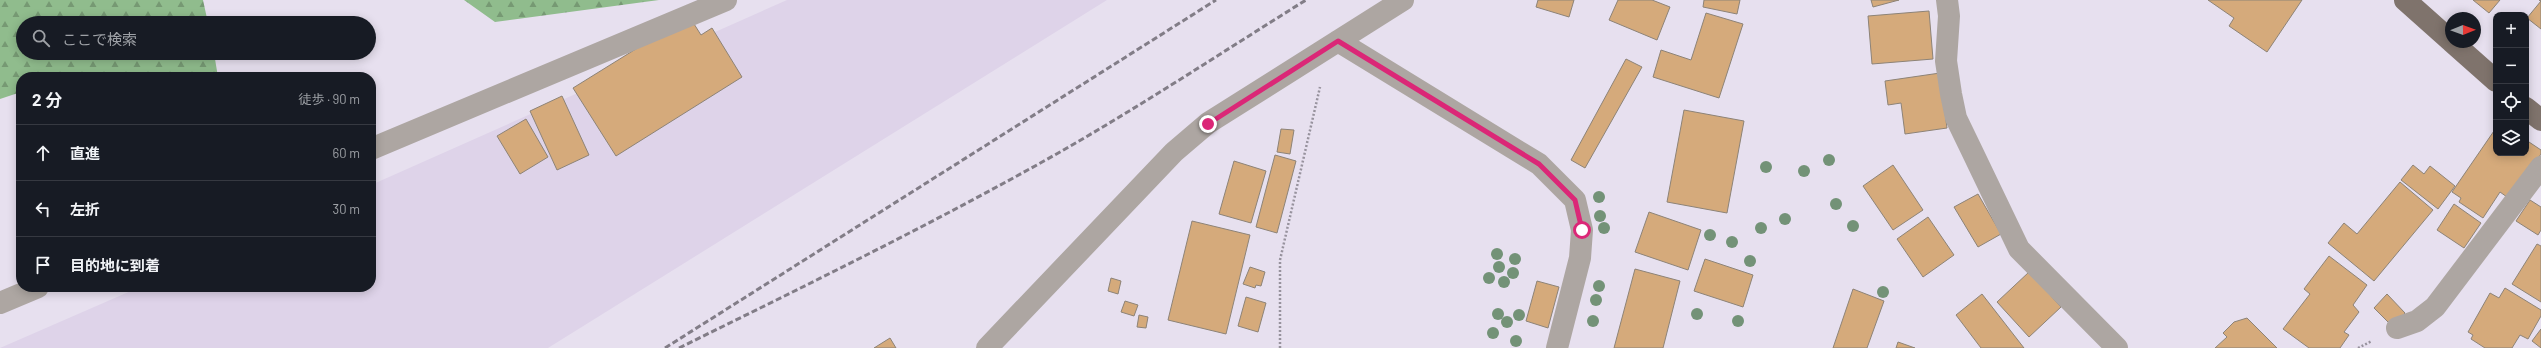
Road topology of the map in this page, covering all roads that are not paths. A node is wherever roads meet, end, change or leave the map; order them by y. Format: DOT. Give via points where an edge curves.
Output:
graph roads {
  1 [pos="726,0"];
  2 [pos="1403,0"];
  3 [pos="1947,0"];
  4 [pos="2405,0"];
  5 [pos="2445,37"];
  6 [pos="1334,43"];
  7 [pos="2458,48"];
  8 [pos="2493,79"];
  9 [pos="2529,110"];
  10 [pos="2541,120"];
  11 [pos="376,147"];
  12 [pos="2541,167"];
  13 [pos="26,292"];
  14 [pos="0,303"];
  15 [pos="2397,328"];
  16 [pos="987,348"];
  17 [pos="1557,348"];
  18 [pos="2117,348"];
  1 -- 11 [label="street"];
  2 -- 6 [label="street"];
  3 -- 18 [label="street" via="1949,16 1946,61 1956,118 2019,249"];
  4 -- 5 [label="main road"];
  6 -- 16 [label="street" via="1208,124 1174,152"];
  6 -- 17 [label="street" via="1539,164 1575,200 1582,230 1580,258"];
  7 -- 8 [label="main road"];
  9 -- 10 [label="main road"];
  12 -- 15 [label="street" via="2435,307 2417,321"];
  13 -- 14 [label="street"];
}
